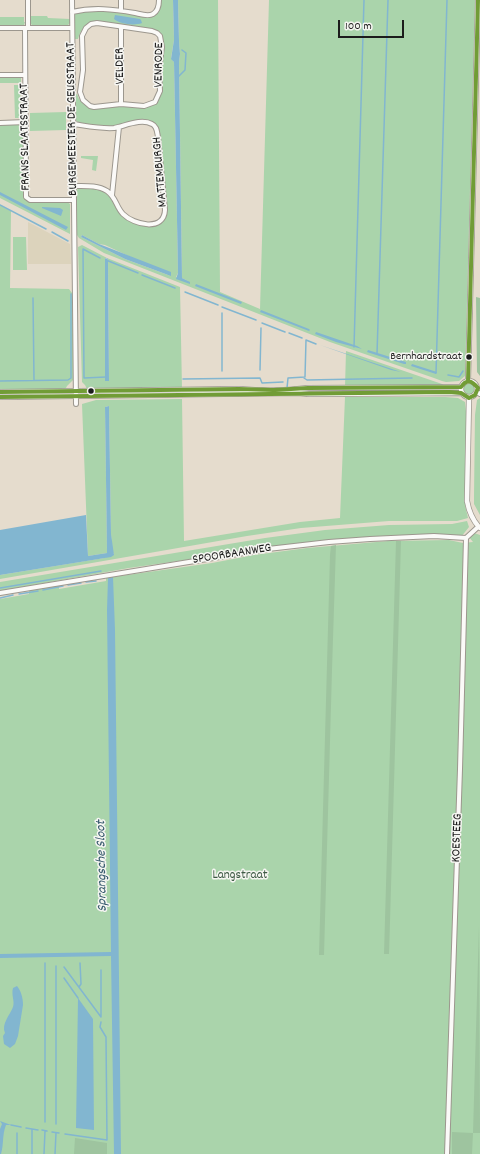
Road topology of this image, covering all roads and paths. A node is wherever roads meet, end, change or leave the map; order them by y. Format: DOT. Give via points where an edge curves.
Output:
graph roads {
  1 [pos="28,0"];
  2 [pos="72,0"];
  3 [pos="121,0"];
  4 [pos="159,0"];
  5 [pos="478,0"];
  6 [pos="121,10"];
  7 [pos="72,12"];
  8 [pos="478,20"];
  9 [pos="0,28"];
  10 [pos="26,28"];
  11 [pos="72,28"];
  12 [pos="121,28"];
  13 [pos="72,42"];
  14 [pos="81,43"];
  15 [pos="0,75"];
  16 [pos="25,75"];
  17 [pos="73,91"];
  18 [pos="80,92"];
  19 [pos="121,104"];
  20 [pos="0,122"];
  21 [pos="26,122"];
  22 [pos="73,124"];
  23 [pos="119,127"];
  24 [pos="74,186"];
  25 [pos="112,194"];
  26 [pos="74,200"];
  27 [pos="468,381"];
  28 [pos="461,387"];
  29 [pos="76,391"];
  30 [pos="0,392"];
  31 [pos="199,392"];
  32 [pos="461,393"];
  33 [pos="478,393"];
  34 [pos="0,397"];
  35 [pos="76,397"];
  36 [pos="469,398"];
  37 [pos="76,404"];
  38 [pos="479,527"];
  39 [pos="466,538"];
  40 [pos="0,593"];
  41 [pos="447,1154"];
  1 -- 10 [label="street, FRANS SLAATSSTRAAT"];
  2 -- 7 [label="street, BURGEMEESTER DE GEUSSTRAAT"];
  3 -- 6 [label="street"];
  4 -- 6 [label="street" via="158,8 153,15"];
  5 -- 8 [label="street"];
  6 -- 7 [label="street" via="100,8"];
  7 -- 11 [label="street, BURGEMEESTER DE GEUSSTRAAT"];
  8 -- 27 [label="street"];
  9 -- 10 [label="street"];
  10 -- 11 [label="street"];
  10 -- 16 [label="street, FRANS SLAATSSTRAAT"];
  11 -- 13 [label="street, BURGEMEESTER DE GEUSSTRAAT"];
  12 -- 14 [label="street, VENRODE" via="91,24 83,32"];
  12 -- 19 [label="street, VELDER"];
  12 -- 19 [label="street, VENRODE" via="157,33 162,39 160,91 155,102 144,106"];
  13 -- 14 [label="street"];
  13 -- 17 [label="street, BURGEMEESTER DE GEUSSTRAAT"];
  14 -- 18 [label="street, VENRODE" via="83,70"];
  15 -- 16 [label="street"];
  16 -- 21 [label="street, FRANS SLAATSSTRAAT"];
  17 -- 18 [label="street"];
  17 -- 22 [label="street, BURGEMEESTER DE GEUSSTRAAT"];
  18 -- 19 [label="street, VENRODE" via="83,100 90,106"];
  20 -- 21 [label="street"];
  21 -- 26 [label="street, FRANS SLAATSSTRAAT" via="27,199"];
  22 -- 23 [label="street, MATTEMBURGH" via="103,128"];
  22 -- 24 [label="street, BURGEMEESTER DE GEUSSTRAAT"];
  23 -- 25 [label="street"];
  23 -- 25 [label="street, MATTEMBURGH" via="146,122 153,124 157,129 164,216 160,222 154,224 133,221 121,213"];
  24 -- 25 [label="street" via="98,187"];
  24 -- 26 [label="street, BURGEMEESTER DE GEUSSTRAAT"];
  26 -- 29 [label="street, BURGEMEESTER DE GEUSSTRAAT"];
  27 -- 28 [label="street"];
  27 -- 33 [label="street" via="475,384"];
  28 -- 31 [label="street"];
  28 -- 32 [label="street"];
  29 -- 30 [label="street"];
  29 -- 31 [label="street"];
  29 -- 35 [label="street, BURGEMEESTER DE GEUSSTRAAT"];
  31 -- 32 [label="street"];
  31 -- 35 [label="street"];
  32 -- 36 [label="street"];
  33 -- 36 [label="street"];
  34 -- 35 [label="street"];
  35 -- 37 [label="street, BURGEMEESTER DE GEUSSTRAAT"];
  36 -- 38 [label="street" via="467,501 471,518"];
  38 -- 39 [label="street"];
  39 -- 40 [label="street, SPOORBAANWEG" via="434,536 370,539 268,549"];
  39 -- 41 [label="street, KOESTEEG"];
}
